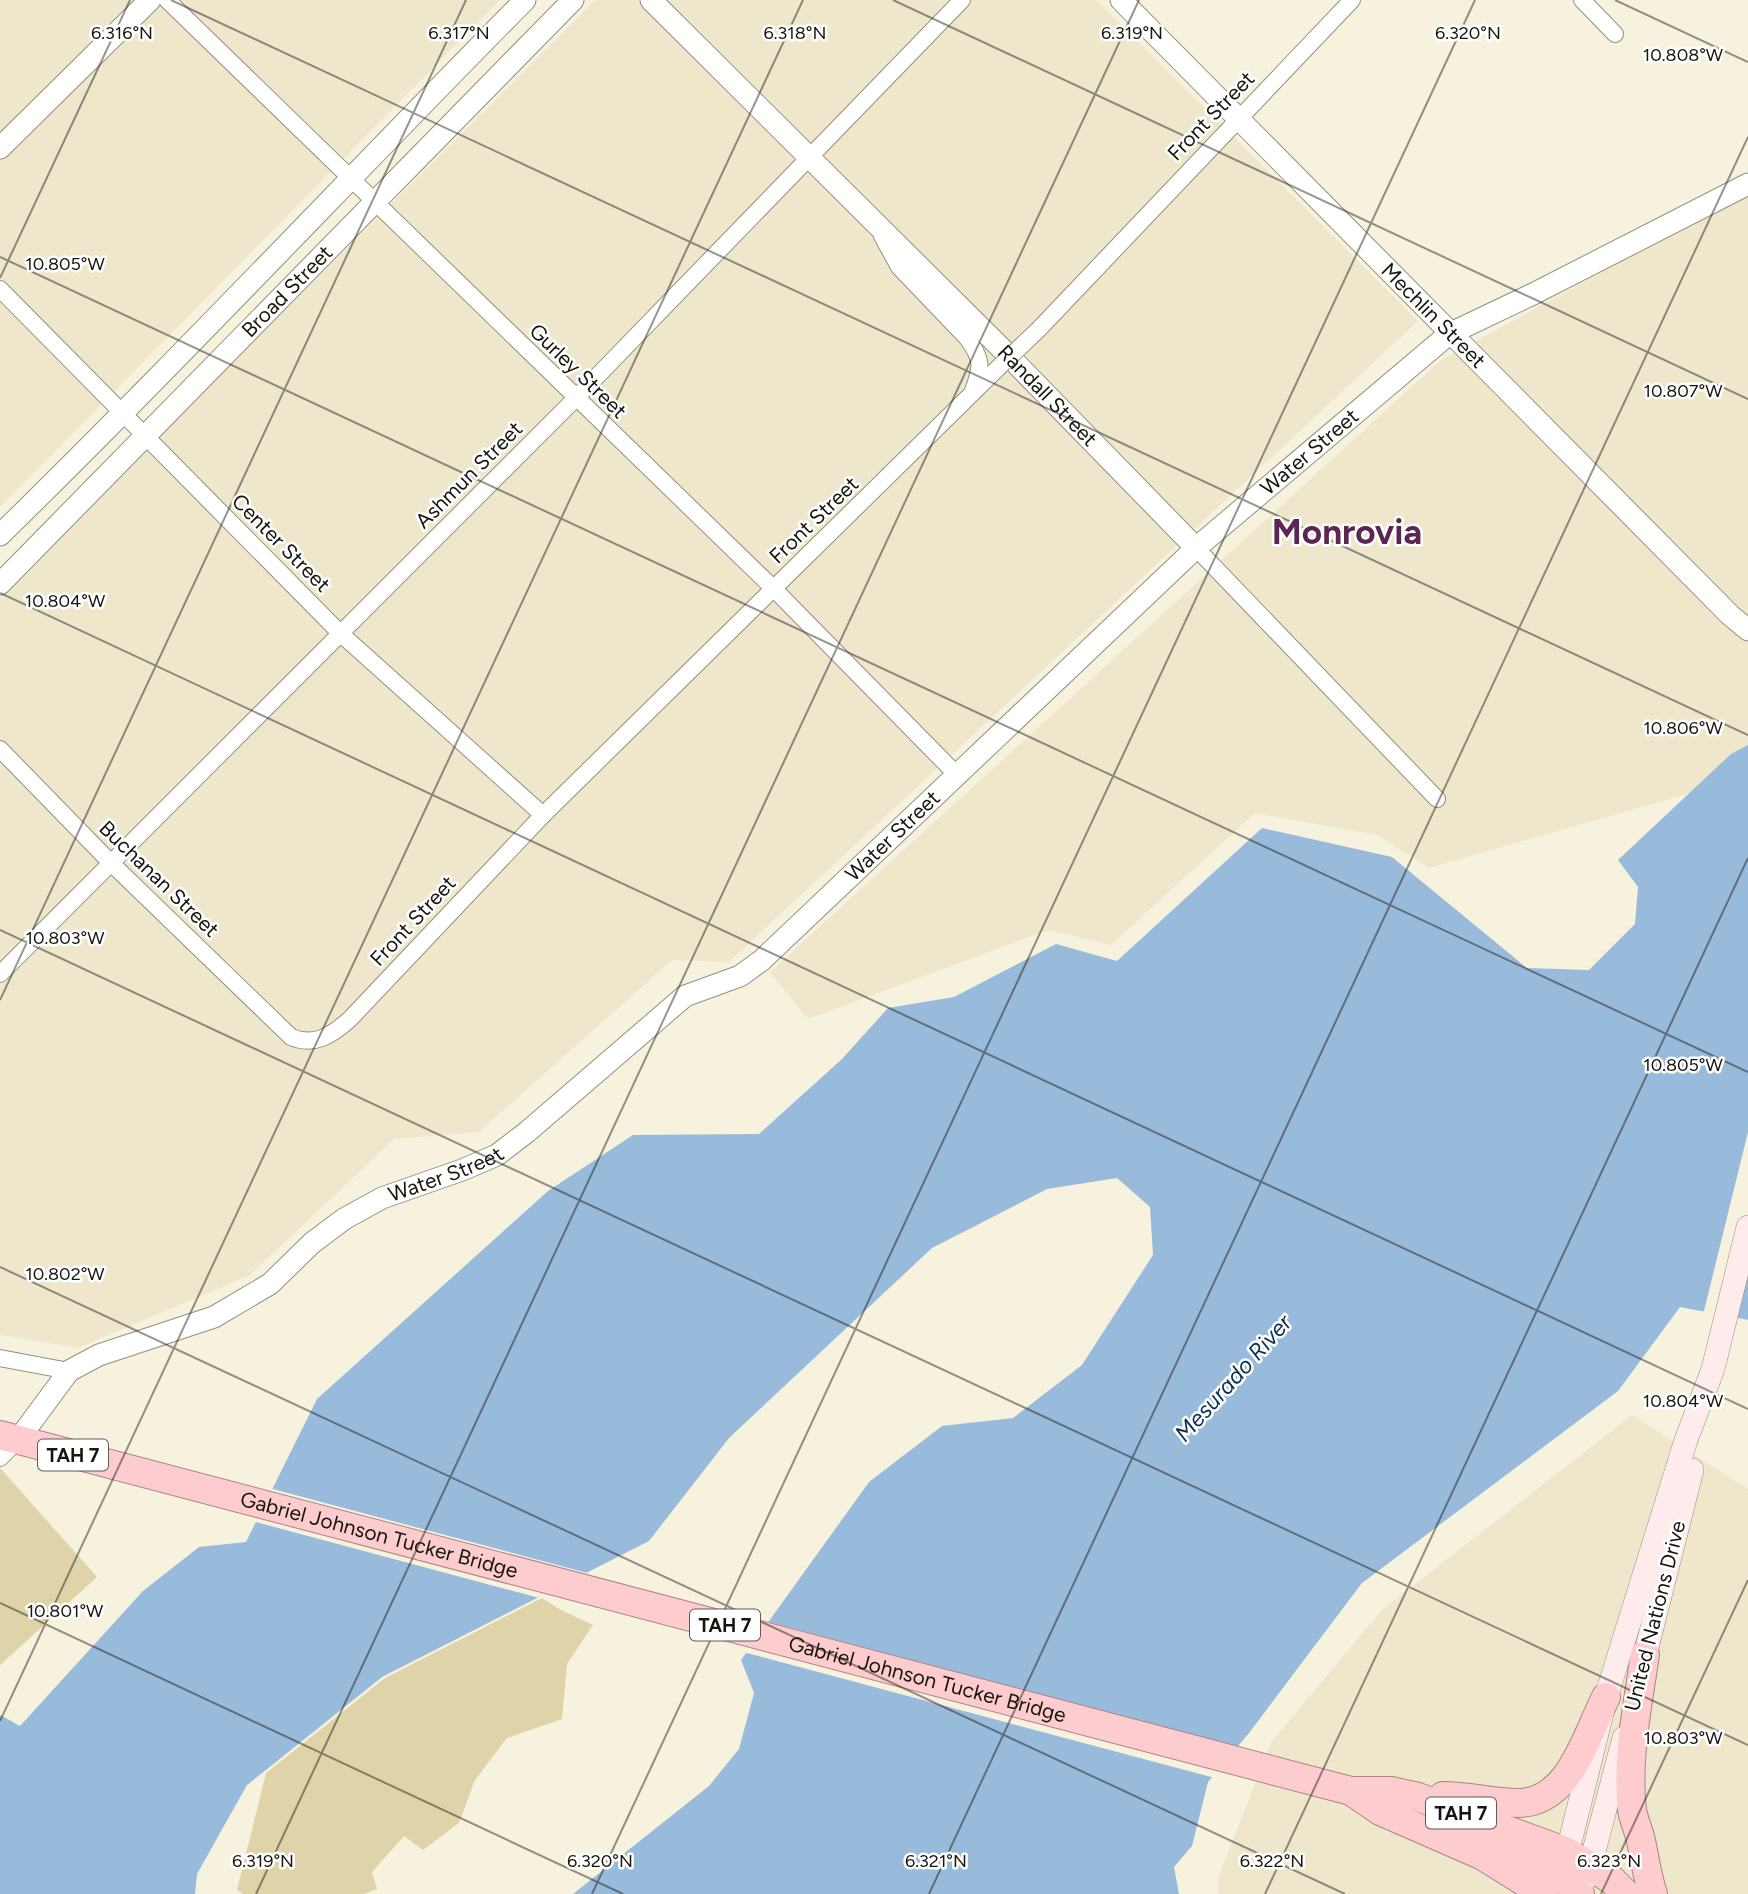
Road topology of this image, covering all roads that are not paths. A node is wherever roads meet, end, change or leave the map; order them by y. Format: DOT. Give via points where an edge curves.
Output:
graph roads {
  1 [pos="150,0"];
  2 [pos="167,0"];
  3 [pos="525,0"];
  4 [pos="573,0"];
  5 [pos="651,0"];
  6 [pos="962,0"];
  7 [pos="1121,0"];
  8 [pos="1352,0"];
  9 [pos="1582,0"];
  10 [pos="1615,34"];
  11 [pos="1237,119"];
  12 [pos="0,148"];
  13 [pos="808,157"];
  14 [pos="350,177"];
  15 [pos="1748,184"];
  16 [pos="373,201"];
  17 [pos="878,228"];
  18 [pos="0,289"];
  19 [pos="1449,334"];
  20 [pos="971,394"];
  21 [pos="576,398"];
  22 [pos="123,415"];
  23 [pos="145,436"];
  24 [pos="0,535"];
  25 [pos="1196,548"];
  26 [pos="0,584"];
  27 [pos="774,589"];
  28 [pos="1748,630"];
  29 [pos="341,634"];
  30 [pos="0,749"];
  31 [pos="957,775"];
  32 [pos="1437,799"];
  33 [pos="543,815"];
  34 [pos="111,863"];
  35 [pos="0,974"];
  36 [pos="290,1037"];
  37 [pos="1748,1227"];
  38 [pos="0,1358"];
  39 [pos="69,1371"];
  40 [pos="1701,1405"];
  41 [pos="6,1444"];
  42 [pos="1645,1654"];
  43 [pos="1606,1697"];
  44 [pos="1351,1791"];
  45 [pos="1418,1797"];
  46 [pos="1570,1879"];
  47 [pos="1626,1894"];
  48 [pos="1653,1894"];
  1 -- 12 [label="street"];
  2 -- 14 [label="street, Gurley Street"];
  3 -- 14 [label="street, Broad Street"];
  4 -- 16 [label="street, Broad Street"];
  5 -- 13 [label="street, Randall Street"];
  6 -- 13 [label="street, Ashmun Street"];
  7 -- 11 [label="street, Mechlin Street"];
  8 -- 11 [label="street, Front Street"];
  9 -- 10 [label="street"];
  11 -- 19 [label="street, Mechlin Street"];
  11 -- 20 [label="street, Front Street, bridge" via="1039,329"];
  13 -- 17 [label="street, Randall Street"];
  13 -- 21 [label="street, Ashmun Street"];
  14 -- 16 [label="street, Gurley Street"];
  14 -- 22 [label="street, Broad Street"];
  15 -- 19 [label="street, Water Street"];
  16 -- 21 [label="street, Gurley Street"];
  16 -- 23 [label="street, Broad Street"];
  17 -- 20 [label="street" via="899,267 976,350 981,370"];
  17 -- 25 [label="street, Randall Street"];
  18 -- 22 [label="street, Center Street"];
  19 -- 25 [label="street, Water Street"];
  19 -- 28 [label="street, Mechlin Street"];
  20 -- 27 [label="street, Front Street"];
  21 -- 27 [label="street, Gurley Street"];
  21 -- 29 [label="street, Ashmun Street"];
  22 -- 23 [label="street, Center Street"];
  22 -- 24 [label="street, Broad Street"];
  23 -- 26 [label="street, Broad Street"];
  23 -- 29 [label="street, Center Street"];
  25 -- 31 [label="street, Water Street"];
  25 -- 32 [label="street, Randall Street"];
  27 -- 31 [label="street, Gurley Street"];
  27 -- 33 [label="street, Front Street"];
  29 -- 33 [label="street, Center Street"];
  29 -- 34 [label="street, Ashmun Street"];
  30 -- 34 [label="street, Buchanan Street"];
  31 -- 39 [label="street, Water Street" via="762,960 740,976 685,996 497,1155 382,1198 344,1219 270,1284 214,1317 99,1355"];
  33 -- 36 [label="street, Front Street" via="336,1031 316,1041"];
  34 -- 35 [label="street, Ashmun Street"];
  34 -- 36 [label="street, Buchanan Street"];
  37 -- 40 [label="main road, United Nations Drive"];
  38 -- 39 [label="street"];
  39 -- 41 [label="street, Water Street"];
  40 -- 42 [label="main road, United Nations Drive" via="1700,1440"];
  40 -- 43 [label="main road, United Nations Drive"];
  41 -- 44 [label="highway, Gabriel Johnson Tucker Bridge / TAH 7" via="145,1475 636,1601"];
  42 -- 46 [label="main road, United Nations Drive"];
  42 -- 48 [label="highway" via="1630,1788"];
  43 -- 45 [label="highway" via="1574,1765 1560,1786 1545,1797 1521,1803"];
  43 -- 46 [label="main road, United Nations Drive"];
  44 -- 45 [label="highway, TAH 7" via="1391,1791"];
  44 -- 46 [label="highway" via="1460,1831"];
  45 -- 46 [label="highway, TAH 7"];
  46 -- 47 [label="highway, TAH 7" via="1612,1880"];
}
